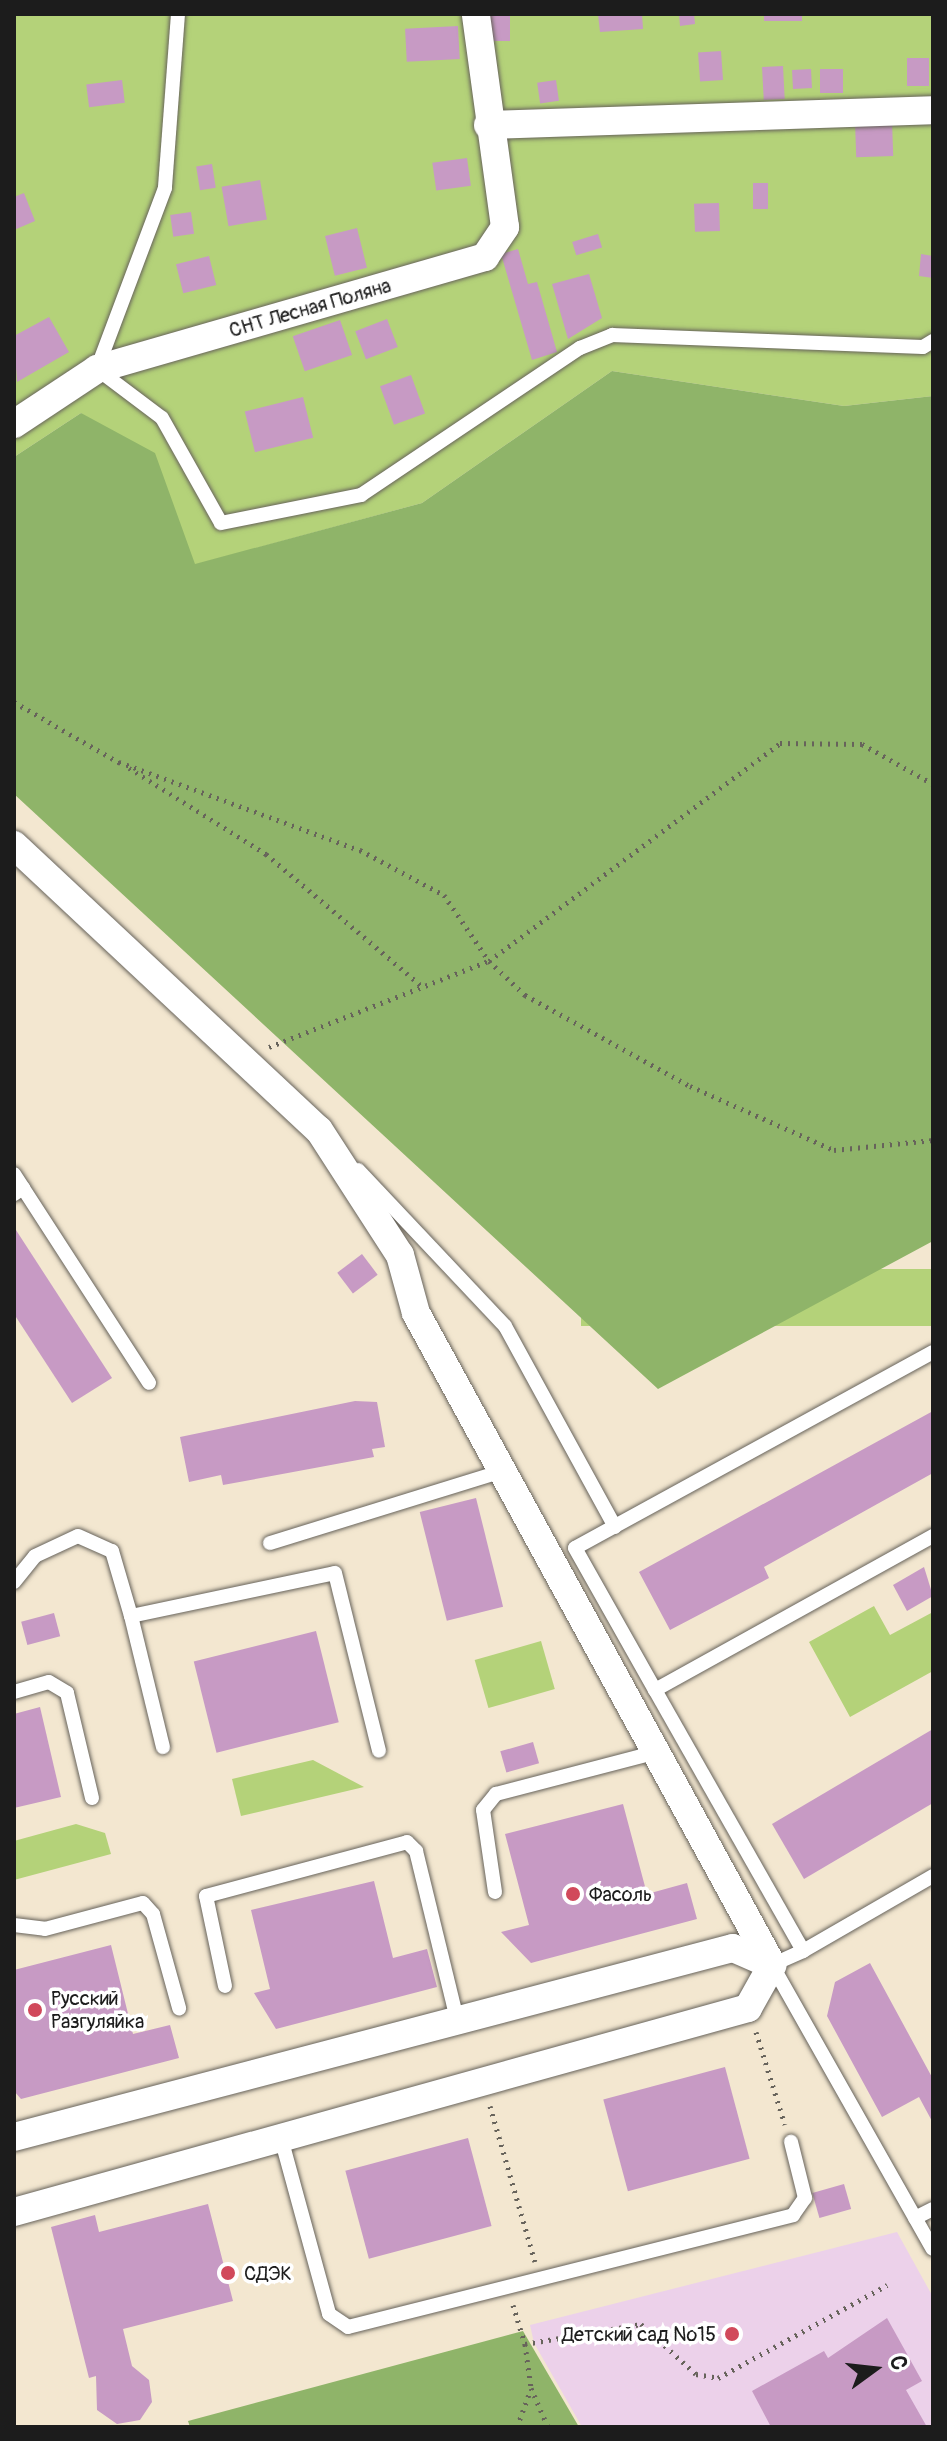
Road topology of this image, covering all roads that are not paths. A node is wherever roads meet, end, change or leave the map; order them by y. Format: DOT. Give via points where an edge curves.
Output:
graph roads {
  1 [pos="178,14"];
  2 [pos="476,14"];
  3 [pos="933,110"];
  4 [pos="488,125"];
  5 [pos="933,341"];
  6 [pos="97,369"];
  7 [pos="14,424"];
  8 [pos="14,845"];
  9 [pos="319,1130"];
  10 [pos="14,1174"];
  11 [pos="19,1191"];
  12 [pos="933,1352"];
  13 [pos="149,1383"];
  14 [pos="502,1471"];
  15 [pos="615,1527"];
  16 [pos="933,1536"];
  17 [pos="270,1543"];
  18 [pos="14,1582"];
  19 [pos="131,1616"];
  20 [pos="655,1690"];
  21 [pos="14,1692"];
  22 [pos="163,1747"];
  23 [pos="379,1751"];
  24 [pos="658,1752"];
  25 [pos="92,1798"];
  26 [pos="933,1876"];
  27 [pos="495,1892"];
  28 [pos="14,1925"];
  29 [pos="803,1951"];
  30 [pos="772,1965"];
  31 [pos="225,1986"];
  32 [pos="179,2008"];
  33 [pos="457,2019"];
  34 [pos="14,2137"];
  35 [pos="281,2138"];
  36 [pos="791,2142"];
  37 [pos="933,2209"];
  38 [pos="14,2212"];
  39 [pos="915,2218"];
  40 [pos="933,2249"];
  1 -- 6 [label="lane" via="165,188"];
  2 -- 4 [label="street, СНТ Лесная Поляна"];
  3 -- 4 [label="street"];
  4 -- 6 [label="street, СНТ Лесная Поляна" via="505,227 485,257"];
  5 -- 6 [label="lane" via="923,347 612,335 580,348 361,495 221,523 162,418"];
  6 -- 7 [label="street, СНТ Лесная Поляна"];
  8 -- 9 [label="street" via="246,1056"];
  9 -- 14 [label="street" via="400,1255 416,1313"];
  9 -- 15 [label="lane" via="505,1326"];
  10 -- 11 [label="lane"];
  11 -- 13 [label="lane"];
  12 -- 15 [label="lane"];
  14 -- 17 [label="lane"];
  14 -- 24 [label="street"];
  15 -- 20 [label="lane" via="575,1548"];
  16 -- 20 [label="lane"];
  18 -- 19 [label="lane" via="57,1542 95,1538 120,1565"];
  19 -- 22 [label="lane"];
  19 -- 23 [label="lane" via="335,1573"];
  20 -- 29 [label="lane"];
  21 -- 25 [label="lane" via="49,1682 67,1693"];
  24 -- 27 [label="lane" via="496,1794 483,1810"];
  24 -- 30 [label="street"];
  26 -- 29 [label="lane"];
  28 -- 32 [label="lane" via="45,1929 143,1903 153,1914"];
  29 -- 30 [label="lane"];
  30 -- 33 [label="street" via="733,1948"];
  30 -- 35 [label="street" via="748,2008"];
  30 -- 39 [label="lane"];
  31 -- 33 [label="lane" via="206,1896 407,1842 416,1851"];
  33 -- 34 [label="street"];
  35 -- 36 [label="lane" via="329,2314 338,2323 359,2326 793,2215 805,2198"];
  35 -- 38 [label="street"];
  37 -- 39 [label="lane"];
  39 -- 40 [label="lane"];
}
